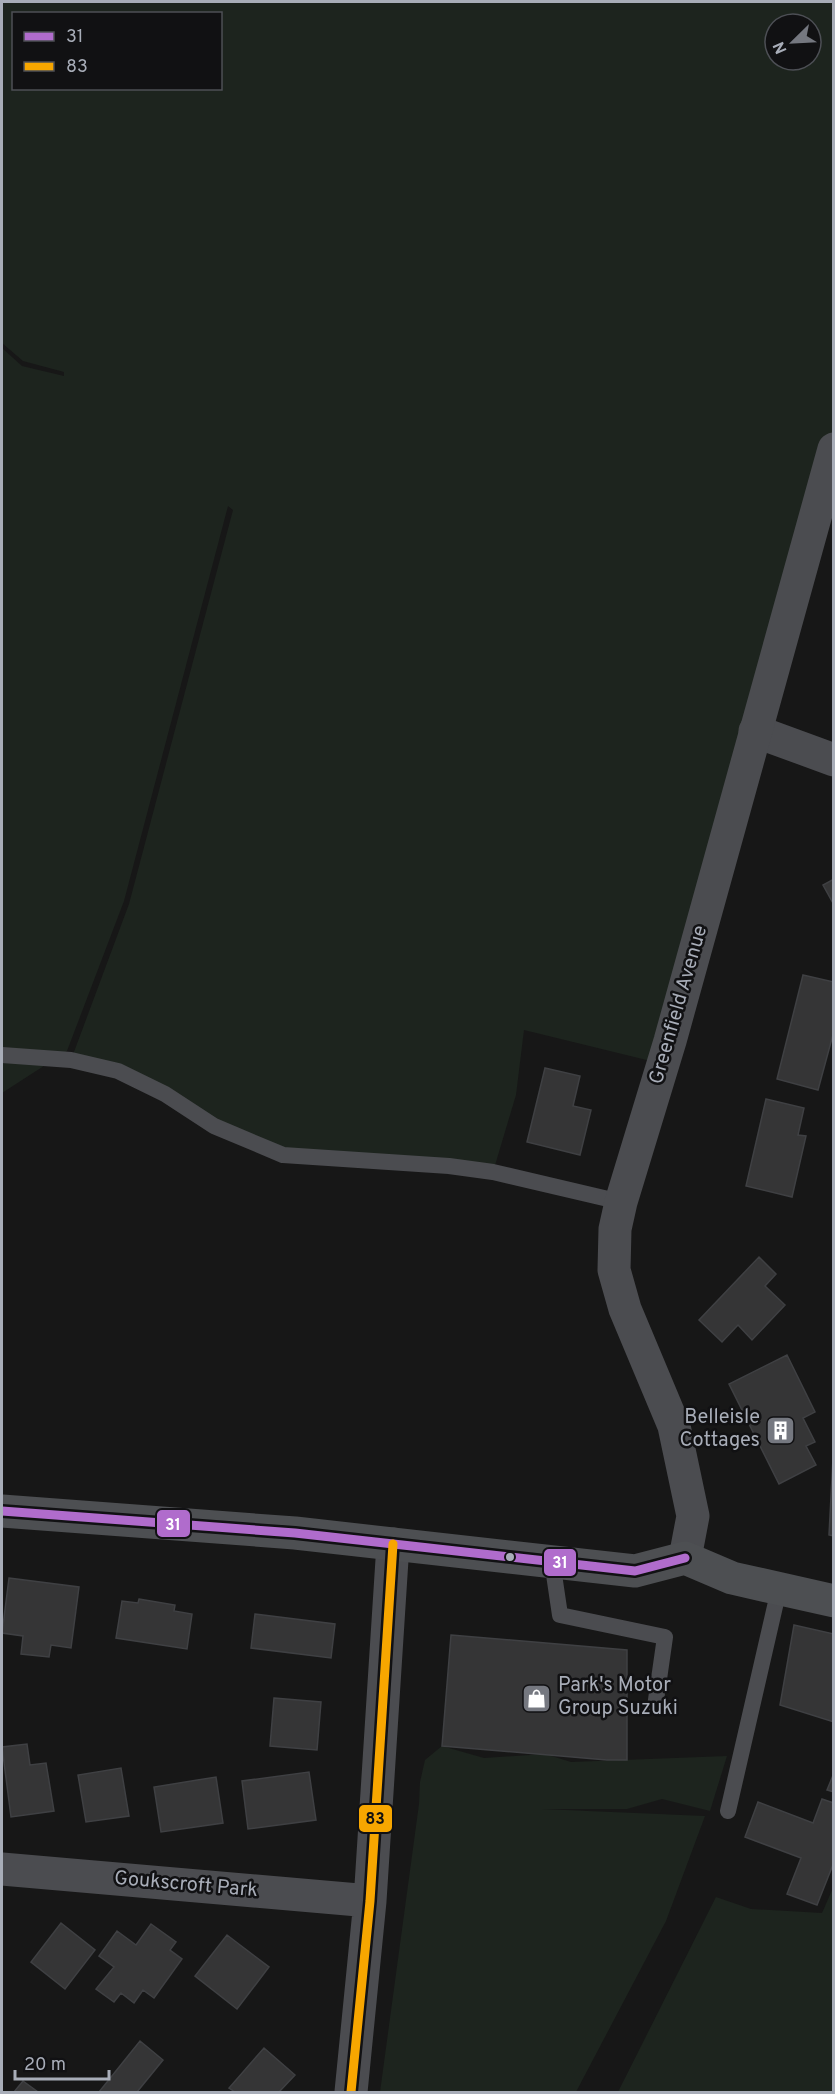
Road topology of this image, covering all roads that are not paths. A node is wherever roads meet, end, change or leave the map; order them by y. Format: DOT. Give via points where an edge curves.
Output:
graph roads {
  1 [pos="834,449"];
  2 [pos="755,731"];
  3 [pos="834,760"];
  4 [pos="2,1055"];
  5 [pos="621,1202"];
  6 [pos="2,1511"];
  7 [pos="393,1544"];
  8 [pos="685,1558"];
  9 [pos="552,1562"];
  10 [pos="779,1589"];
  11 [pos="834,1601"];
  12 [pos="655,1707"];
  13 [pos="728,1811"];
  14 [pos="2,1869"];
  15 [pos="370,1901"];
  16 [pos="351,2092"];
  1 -- 2 [label="street, Greenfield Avenue"];
  2 -- 3 [label="street"];
  2 -- 5 [label="street, Greenfield Avenue" via="670,1041"];
  4 -- 5 [label="lane" via="70,1060 117,1071 165,1094 214,1125 282,1155 493,1172"];
  5 -- 8 [label="street, Greenfield Avenue" via="615,1229 614,1270 625,1309 674,1426 693,1516"];
  6 -- 7 [label="main road"];
  7 -- 9 [label="main road"];
  7 -- 15 [label="street"];
  8 -- 9 [label="main road" via="635,1571"];
  8 -- 10 [label="main road" via="732,1578"];
  9 -- 12 [label="lane" via="560,1615 666,1637"];
  10 -- 11 [label="main road"];
  10 -- 13 [label="lane"];
  14 -- 15 [label="street, Goukscroft Park"];
  15 -- 16 [label="street"];
}
